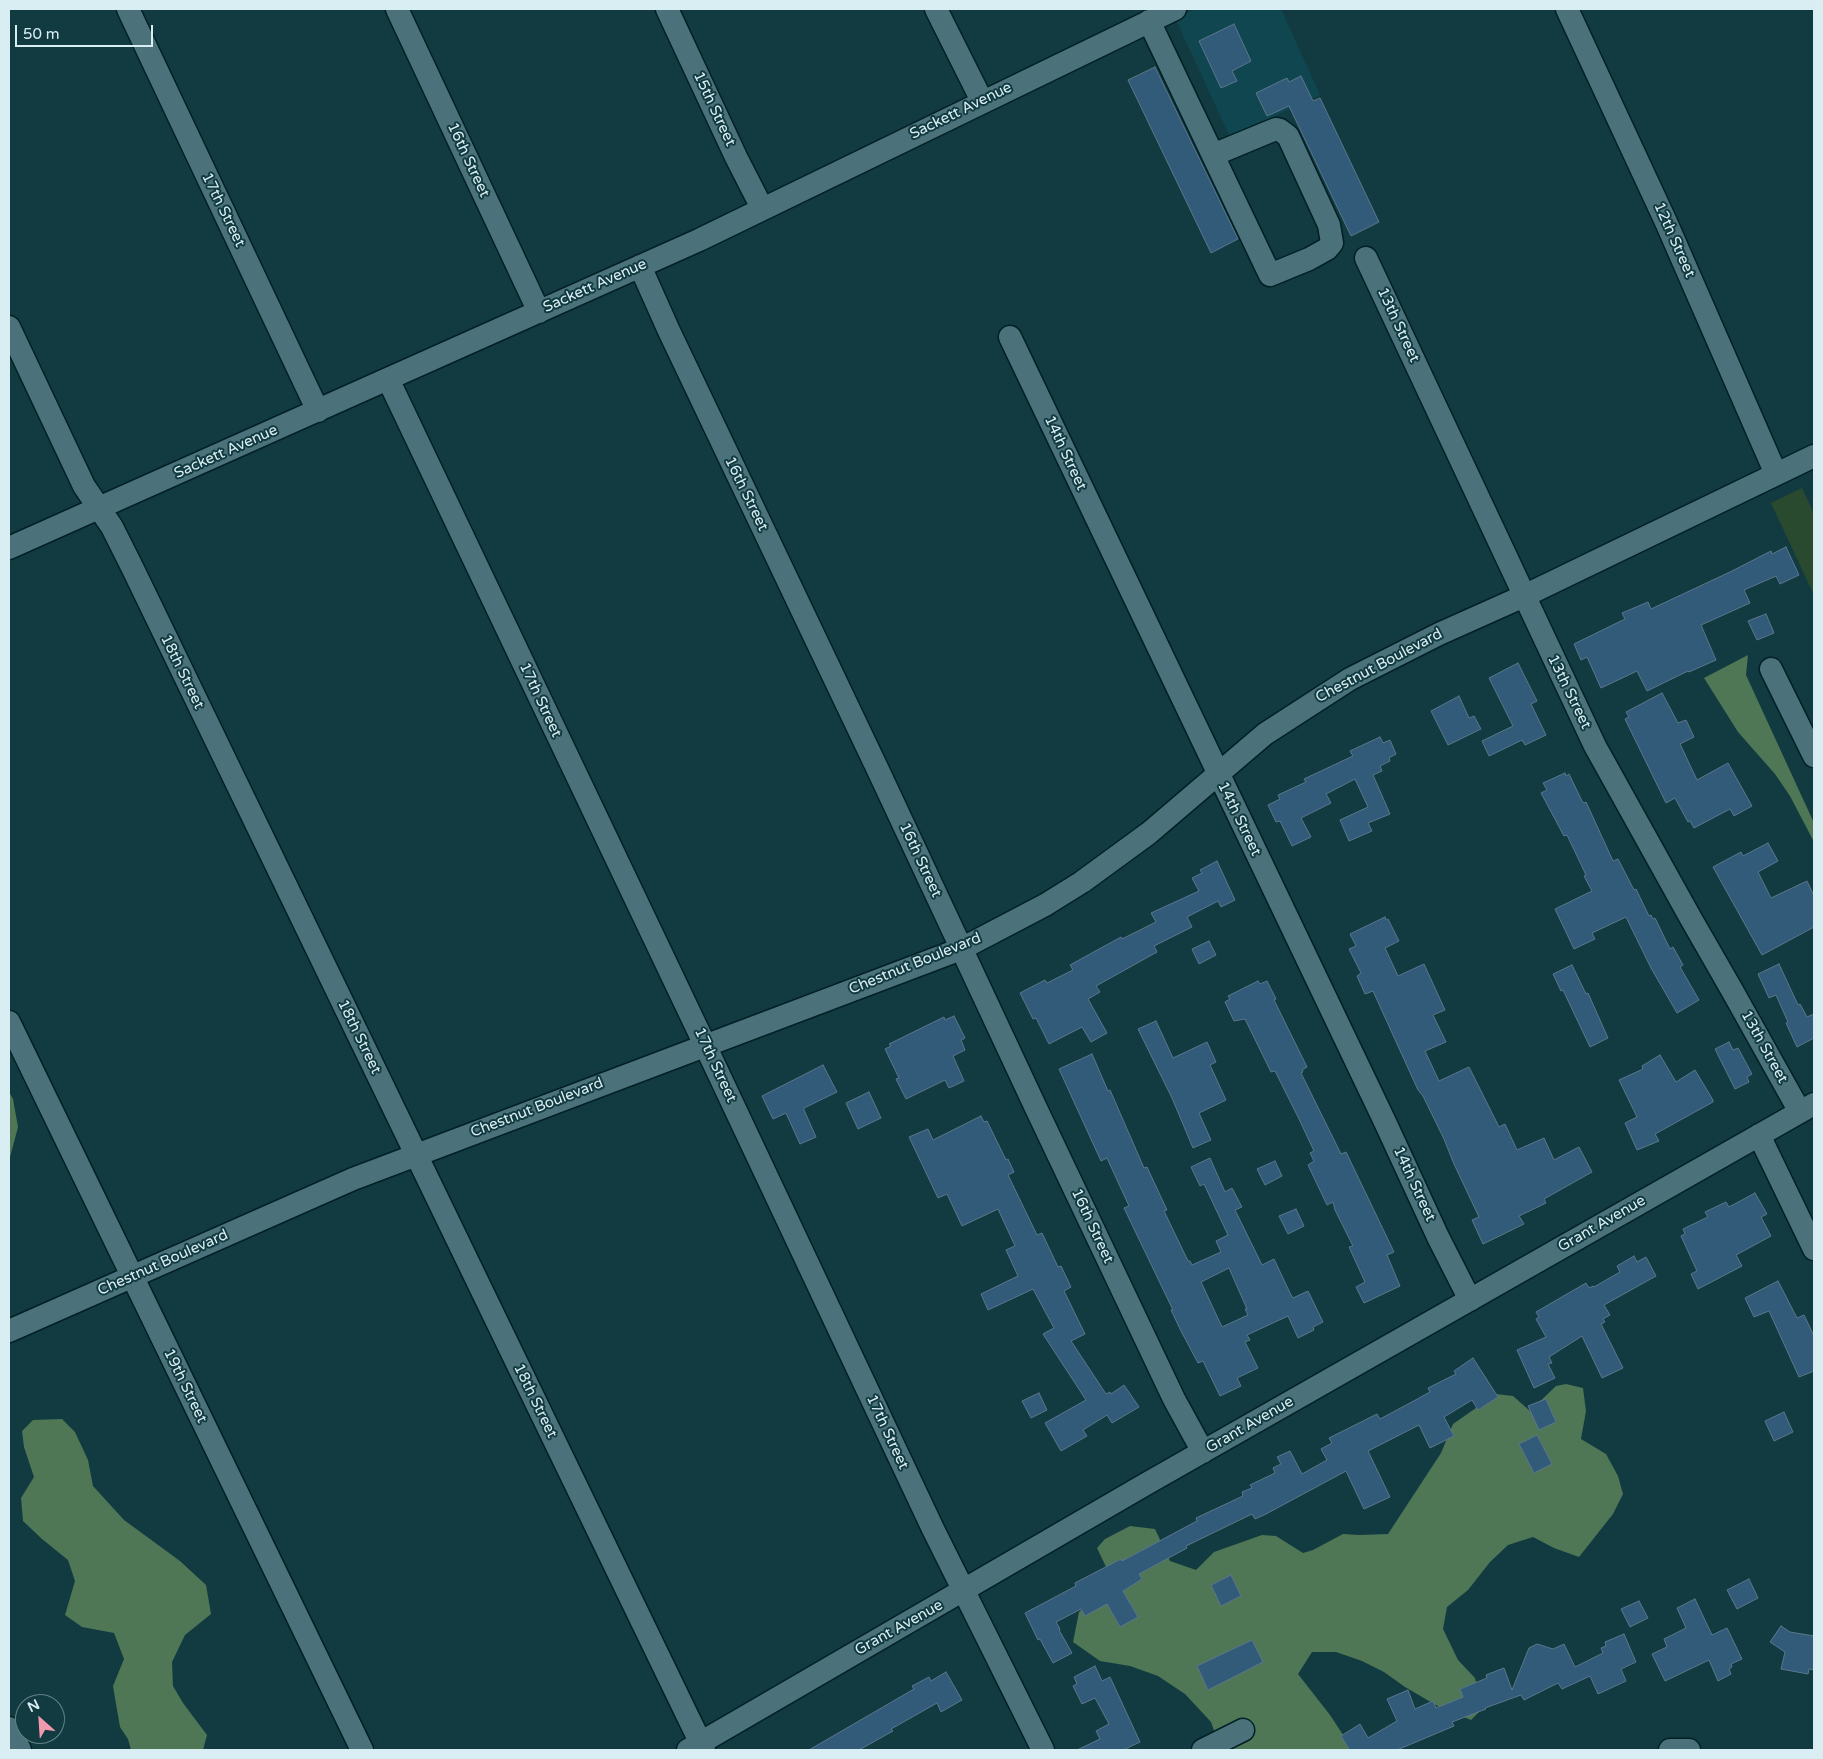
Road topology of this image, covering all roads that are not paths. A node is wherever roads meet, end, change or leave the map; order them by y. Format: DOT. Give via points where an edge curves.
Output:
graph roads {
  1 [pos="128,9"];
  2 [pos="397,9"];
  3 [pos="667,9"];
  4 [pos="936,9"];
  5 [pos="1175,9"];
  6 [pos="1567,9"];
  7 [pos="1148,21"];
  8 [pos="982,101"];
  9 [pos="1213,156"];
  10 [pos="762,208"];
  11 [pos="1366,258"];
  12 [pos="640,266"];
  13 [pos="539,312"];
  14 [pos="9,327"];
  15 [pos="1010,337"];
  16 [pos="388,379"];
  17 [pos="318,411"];
  18 [pos="1814,456"];
  19 [pos="1776,474"];
  20 [pos="98,509"];
  21 [pos="9,548"];
  22 [pos="1524,596"];
  23 [pos="1771,669"];
  24 [pos="1814,756"];
  25 [pos="1218,775"];
  26 [pos="961,949"];
  27 [pos="9,1022"];
  28 [pos="705,1045"];
  29 [pos="1807,1108"];
  30 [pos="1758,1135"];
  31 [pos="416,1154"];
  32 [pos="1814,1249"];
  33 [pos="131,1276"];
  34 [pos="1470,1300"];
  35 [pos="9,1331"];
  36 [pos="1203,1452"];
  37 [pos="964,1591"];
  38 [pos="9,1728"];
  39 [pos="1243,1730"];
  40 [pos="697,1748"];
  41 [pos="20,1750"];
  42 [pos="362,1750"];
  43 [pos="1043,1750"];
  44 [pos="1204,1750"];
  45 [pos="1670,1750"];
  46 [pos="1689,1750"];
  1 -- 17 [label="street, 17th Street"];
  2 -- 13 [label="street, 16th Street"];
  3 -- 10 [label="street, 15th Street"];
  4 -- 8 [label="street"];
  5 -- 7 [label="street, Sackett Avenue"];
  6 -- 19 [label="street, 12th Street" via="1666,222"];
  7 -- 8 [label="street, Sackett Avenue"];
  7 -- 9 [label="street"];
  8 -- 10 [label="street, Sackett Avenue"];
  9 -- 9 [label="street" via="1270,275 1309,259 1332,243 1329,225 1288,136 1280,130"];
  10 -- 12 [label="street, Sackett Avenue"];
  11 -- 22 [label="street, 13th Street"];
  12 -- 13 [label="street, Sackett Avenue"];
  12 -- 26 [label="street, 16th Street"];
  13 -- 16 [label="street, Sackett Avenue"];
  14 -- 20 [label="street, 18th Street" via="73,464"];
  15 -- 25 [label="street, 14th Street"];
  16 -- 17 [label="street, Sackett Avenue"];
  16 -- 28 [label="street, 17th Street"];
  17 -- 20 [label="street, Sackett Avenue"];
  18 -- 19 [label="street, Chestnut Boulevard"];
  19 -- 22 [label="street, Chestnut Boulevard"];
  20 -- 21 [label="street, Sackett Avenue"];
  20 -- 31 [label="street, 18th Street" via="112,527 133,569"];
  22 -- 25 [label="street, Chestnut Boulevard" via="1350,679 1265,734"];
  22 -- 29 [label="street, 13th Street" via="1595,746 1690,917"];
  23 -- 24 [label="street"];
  25 -- 26 [label="street, Chestnut Boulevard" via="1149,833 1082,882"];
  25 -- 34 [label="street, 14th Street"];
  26 -- 28 [label="street, Chestnut Boulevard"];
  26 -- 36 [label="street, 16th Street" via="1174,1399"];
  27 -- 33 [label="street, 19th Street"];
  28 -- 31 [label="street, Chestnut Boulevard"];
  28 -- 37 [label="street, 17th Street"];
  29 -- 30 [label="street, Grant Avenue"];
  30 -- 32 [label="street"];
  30 -- 34 [label="street, Grant Avenue"];
  31 -- 33 [label="street, Chestnut Boulevard"];
  31 -- 40 [label="street, 18th Street"];
  33 -- 35 [label="street, Chestnut Boulevard"];
  33 -- 42 [label="street, 19th Street"];
  34 -- 36 [label="street, Grant Avenue"];
  36 -- 37 [label="street, Grant Avenue"];
  37 -- 40 [label="street, Grant Avenue"];
  37 -- 43 [label="street, 17th Street"];
  38 -- 41 [label="street"];
  39 -- 44 [label="street"];
  45 -- 46 [label="street"];
}
